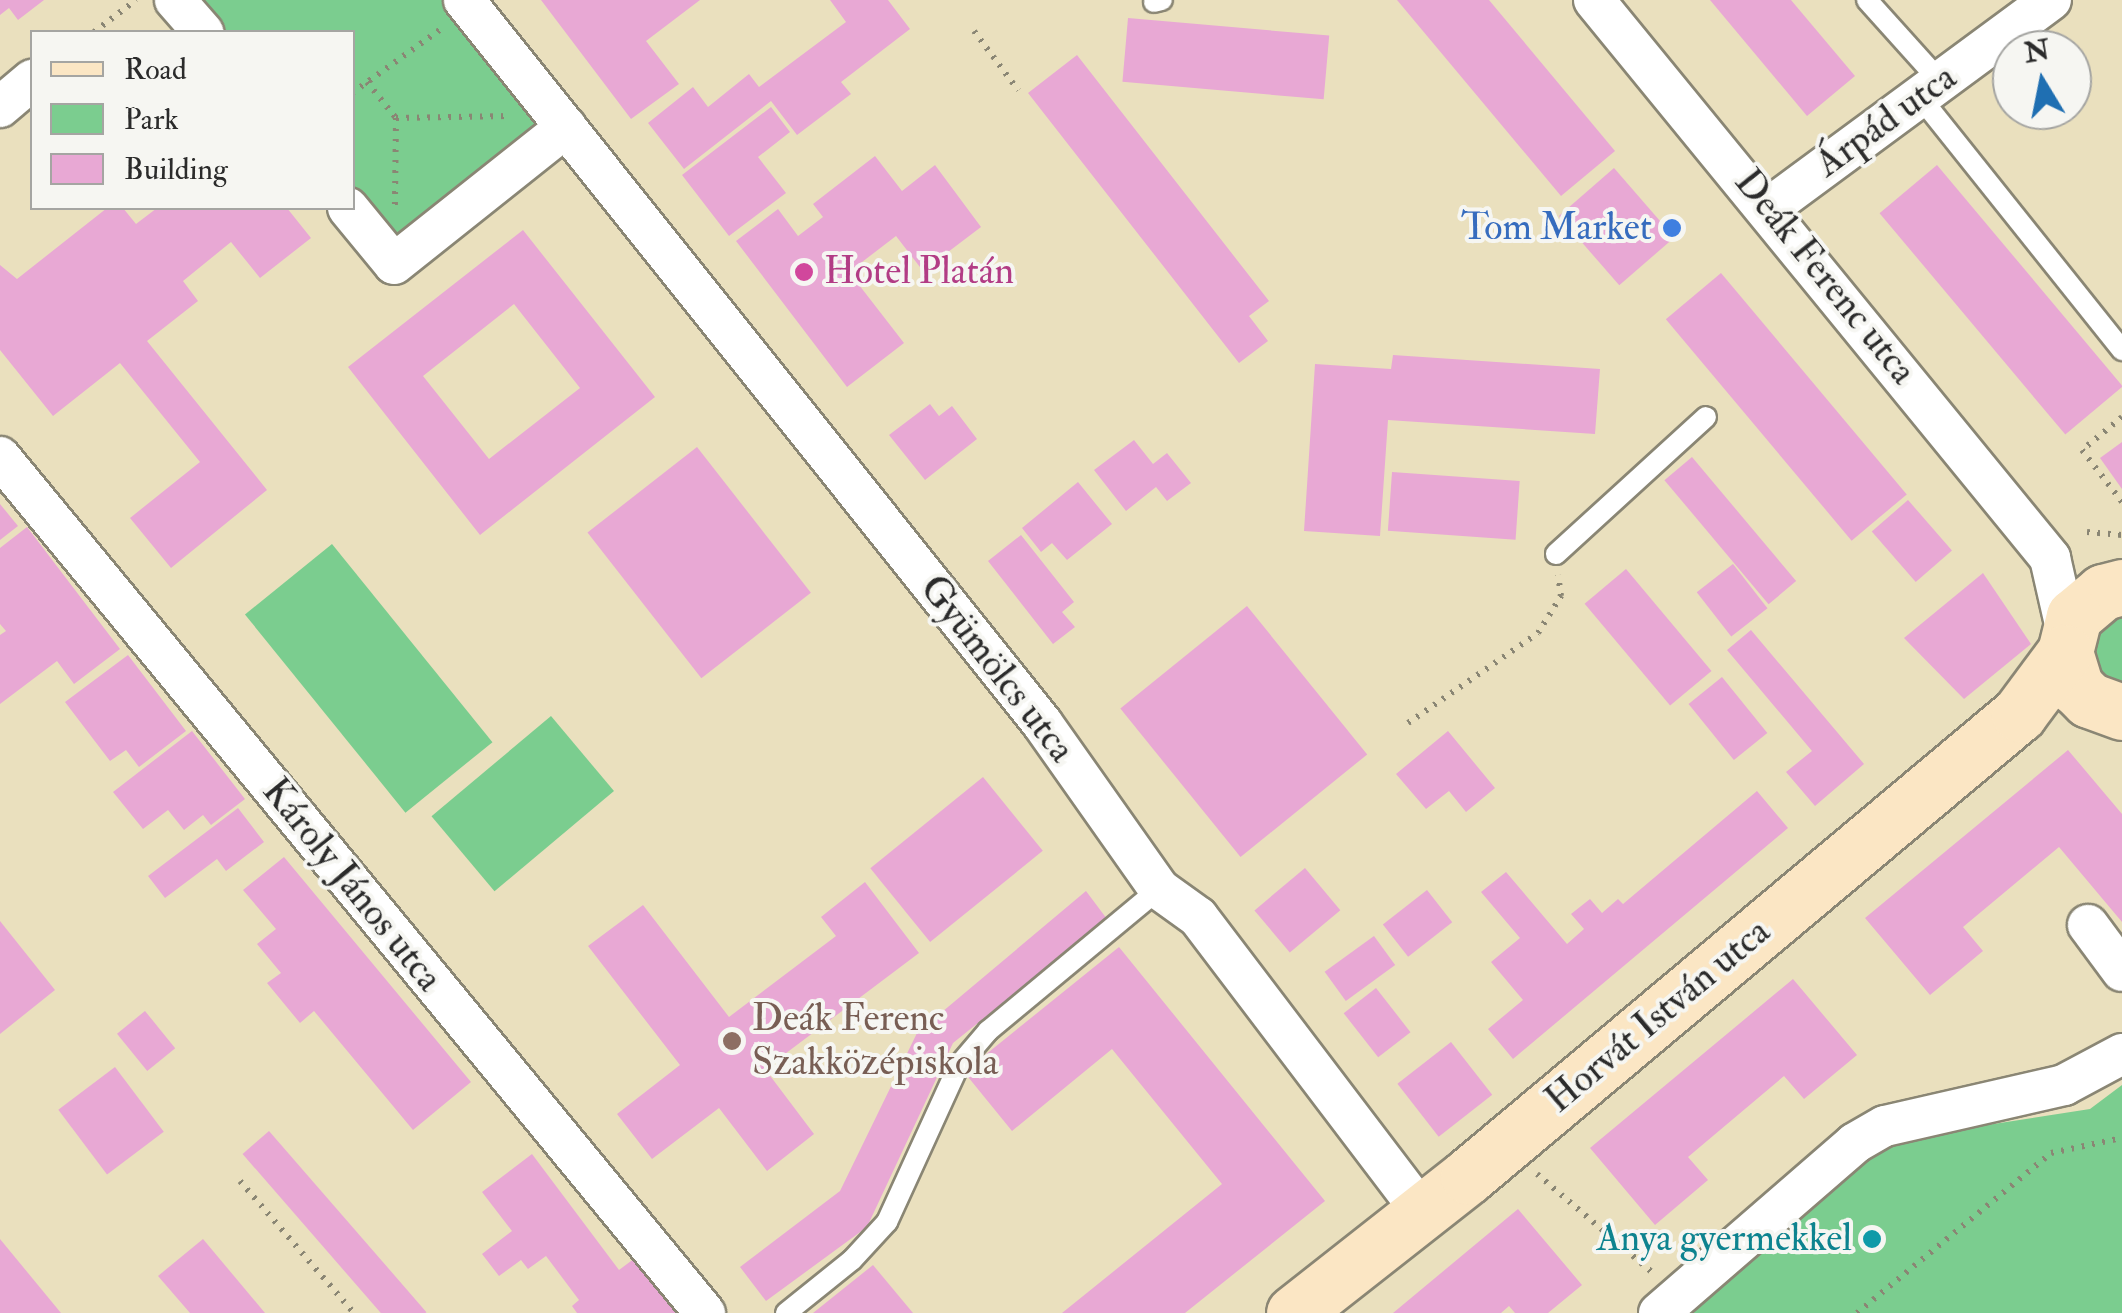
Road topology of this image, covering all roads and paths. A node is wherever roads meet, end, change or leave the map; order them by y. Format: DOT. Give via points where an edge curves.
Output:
graph roads {
  1 [pos="136,0"];
  2 [pos="175,0"];
  3 [pos="1594,0"];
  4 [pos="1867,0"];
  5 [pos="2051,0"];
  6 [pos="467,4"];
  7 [pos="97,30"];
  8 [pos="200,30"];
  9 [pos="974,31"];
  10 [pos="30,82"];
  11 [pos="367,82"];
  12 [pos="1930,89"];
  13 [pos="1018,90"];
  14 [pos="355,91"];
  15 [pos="0,106"];
  16 [pos="396,118"];
  17 [pos="561,121"];
  18 [pos="1770,207"];
  19 [pos="350,210"];
  20 [pos="394,264"];
  21 [pos="2122,350"];
  22 [pos="2122,417"];
  23 [pos="1706,418"];
  24 [pos="0,457"];
  25 [pos="2122,502"];
  26 [pos="2087,532"];
  27 [pos="2122,535"];
  28 [pos="1556,554"];
  29 [pos="2050,558"];
  30 [pos="2122,587"];
  31 [pos="2066,642"];
  32 [pos="2106,706"];
  33 [pos="2019,714"];
  34 [pos="1408,723"];
  35 [pos="1159,889"];
  36 [pos="2088,926"];
  37 [pos="2122,971"];
  38 [pos="2122,1054"];
  39 [pos="2122,1138"];
  40 [pos="1532,1170"];
  41 [pos="240,1180"];
  42 [pos="1422,1212"];
  43 [pos="1670,1304"];
  44 [pos="354,1313"];
  45 [pos="705,1313"];
  46 [pos="786,1313"];
  47 [pos="1294,1313"];
  48 [pos="1856,1313"];
  1 -- 7 [label="path"];
  2 -- 8 [label="street"];
  3 -- 18 [label="street, Deák Ferenc utca"];
  4 -- 12 [label="lane"];
  5 -- 12 [label="street, Árpád utca"];
  6 -- 11 [label="path"];
  6 -- 17 [label="street, Gyümölcs utca"];
  9 -- 13 [label="path"];
  10 -- 15 [label="street"];
  11 -- 14 [label="path"];
  11 -- 16 [label="path"];
  12 -- 18 [label="street, Árpád utca"];
  12 -- 21 [label="lane"];
  16 -- 17 [label="path"];
  16 -- 20 [label="path"];
  17 -- 20 [label="street"];
  17 -- 35 [label="street, Gyümölcs utca" via="1042,724"];
  18 -- 29 [label="street, Deák Ferenc utca"];
  19 -- 20 [label="street"];
  22 -- 25 [label="path" via="2082,450"];
  23 -- 28 [label="lane"];
  24 -- 45 [label="street, Károly János utca"];
  26 -- 27 [label="path"];
  28 -- 34 [label="path" via="1561,596 1538,632"];
  29 -- 30 [label="street"];
  29 -- 31 [label="street, Deák Ferenc utca"];
  30 -- 31 [label="main road, Horvát István utca" via="2087,602"];
  31 -- 32 [label="main road" via="2068,670"];
  31 -- 33 [label="main road, Horvát István utca"];
  32 -- 33 [label="main road, Horvát István utca"];
  33 -- 42 [label="main road, Horvát István utca"];
  35 -- 42 [label="street, Gyümölcs utca" via="1198,917"];
  35 -- 46 [label="lane" via="988,1031 959,1066 887,1222"];
  36 -- 37 [label="street"];
  38 -- 43 [label="street" via="2064,1086 1885,1126 1855,1142"];
  39 -- 48 [label="path" via="2052,1152"];
  40 -- 43 [label="path"];
  41 -- 44 [label="path"];
  42 -- 47 [label="main road, Horvát István utca"];
}
